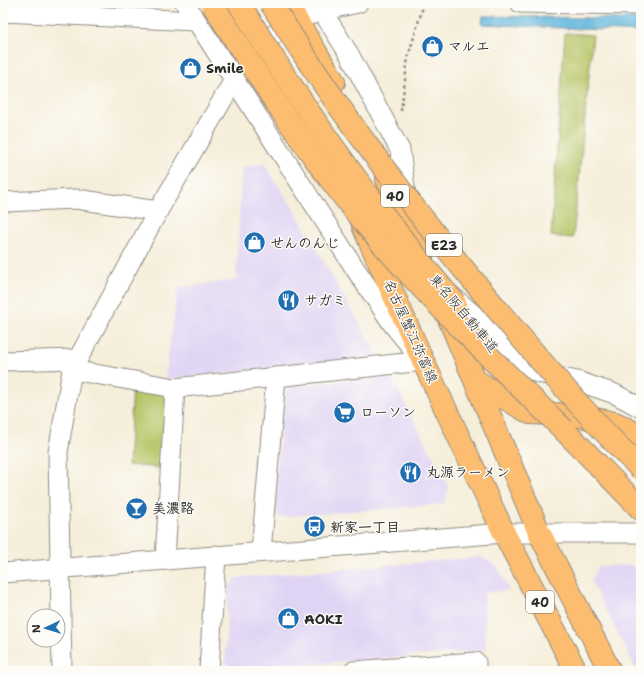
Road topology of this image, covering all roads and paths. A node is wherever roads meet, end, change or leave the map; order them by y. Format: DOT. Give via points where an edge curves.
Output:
graph roads {
  1 [pos="185,3"];
  2 [pos="212,3"];
  3 [pos="224,3"];
  4 [pos="238,3"];
  5 [pos="271,3"];
  6 [pos="358,3"];
  7 [pos="424,3"];
  8 [pos="520,3"];
  9 [pos="542,3"];
  10 [pos="641,5"];
  11 [pos="319,7"];
  12 [pos="291,11"];
  13 [pos="3,12"];
  14 [pos="196,21"];
  15 [pos="252,49"];
  16 [pos="234,80"];
  17 [pos="386,121"];
  18 [pos="3,202"];
  19 [pos="158,211"];
  20 [pos="410,229"];
  21 [pos="432,281"];
  22 [pos="3,361"];
  23 [pos="423,361"];
  24 [pos="75,364"];
  25 [pos="276,377"];
  26 [pos="476,381"];
  27 [pos="175,388"];
  28 [pos="641,408"];
  29 [pos="564,430"];
  30 [pos="641,436"];
  31 [pos="641,469"];
  32 [pos="641,510"];
  33 [pos="504,532"];
  34 [pos="539,532"];
  35 [pos="641,533"];
  36 [pos="260,552"];
  37 [pos="216,555"];
  38 [pos="164,560"];
  39 [pos="60,568"];
  40 [pos="3,573"];
  41 [pos="62,671"];
  42 [pos="209,671"];
  43 [pos="353,671"];
  44 [pos="359,671"];
  45 [pos="476,671"];
  46 [pos="576,671"];
  47 [pos="610,671"];
  1 -- 14 [label="street"];
  2 -- 29 [label="main road, bridge" via="280,109 363,221 454,322"];
  3 -- 15 [label="main road, 名古屋蟹江弥富線 / 40"];
  4 -- 29 [label="main road, 東名阪自動車道 / E23, bridge" via="339,156 385,218"];
  5 -- 31 [label="main road, 東名阪自動車道 / E23, bridge" via="320,81 411,204 522,340"];
  6 -- 11 [label="street"];
  7 -- 17 [label="path" via="408,57 402,110"];
  8 -- 9 [label="street"];
  9 -- 10 [label="street"];
  11 -- 12 [label="street"];
  11 -- 17 [label="street" via="349,54"];
  12 -- 15 [label="street"];
  12 -- 20 [label="main road, 40" via="352,112 383,170"];
  13 -- 14 [label="street"];
  14 -- 16 [label="street"];
  15 -- 16 [label="street"];
  15 -- 23 [label="main road, 名古屋蟹江弥富線 / 40" via="340,182 366,231"];
  16 -- 19 [label="street"];
  16 -- 23 [label="street" via="359,276 394,326"];
  17 -- 20 [label="street" via="400,150"];
  18 -- 19 [label="street" via="76,199"];
  19 -- 24 [label="street"];
  20 -- 21 [label="main road, 40"];
  21 -- 26 [label="main road, 40"];
  21 -- 28 [label="street" via="457,299 520,364 538,373 577,381 607,391"];
  22 -- 24 [label="street"];
  23 -- 25 [label="street"];
  23 -- 33 [label="main road, 名古屋蟹江弥富線 / 40"];
  24 -- 27 [label="street"];
  24 -- 39 [label="street" via="58,452"];
  25 -- 27 [label="street"];
  25 -- 36 [label="street"];
  26 -- 30 [label="main road" via="530,414 575,415 615,423"];
  26 -- 34 [label="main road, 40"];
  27 -- 38 [label="street"];
  29 -- 32 [label="main road, 東名阪自動車道 / E23"];
  33 -- 34 [label="street"];
  33 -- 36 [label="street"];
  33 -- 46 [label="main road, 名古屋蟹江弥富線 / 40"];
  34 -- 35 [label="street"];
  34 -- 47 [label="main road, 40"];
  36 -- 37 [label="street"];
  37 -- 38 [label="street"];
  37 -- 42 [label="street"];
  38 -- 39 [label="street"];
  39 -- 40 [label="street"];
  39 -- 41 [label="street"];
  43 -- 44 [label="street"];
  44 -- 45 [label="street" via="476,662"];
}
